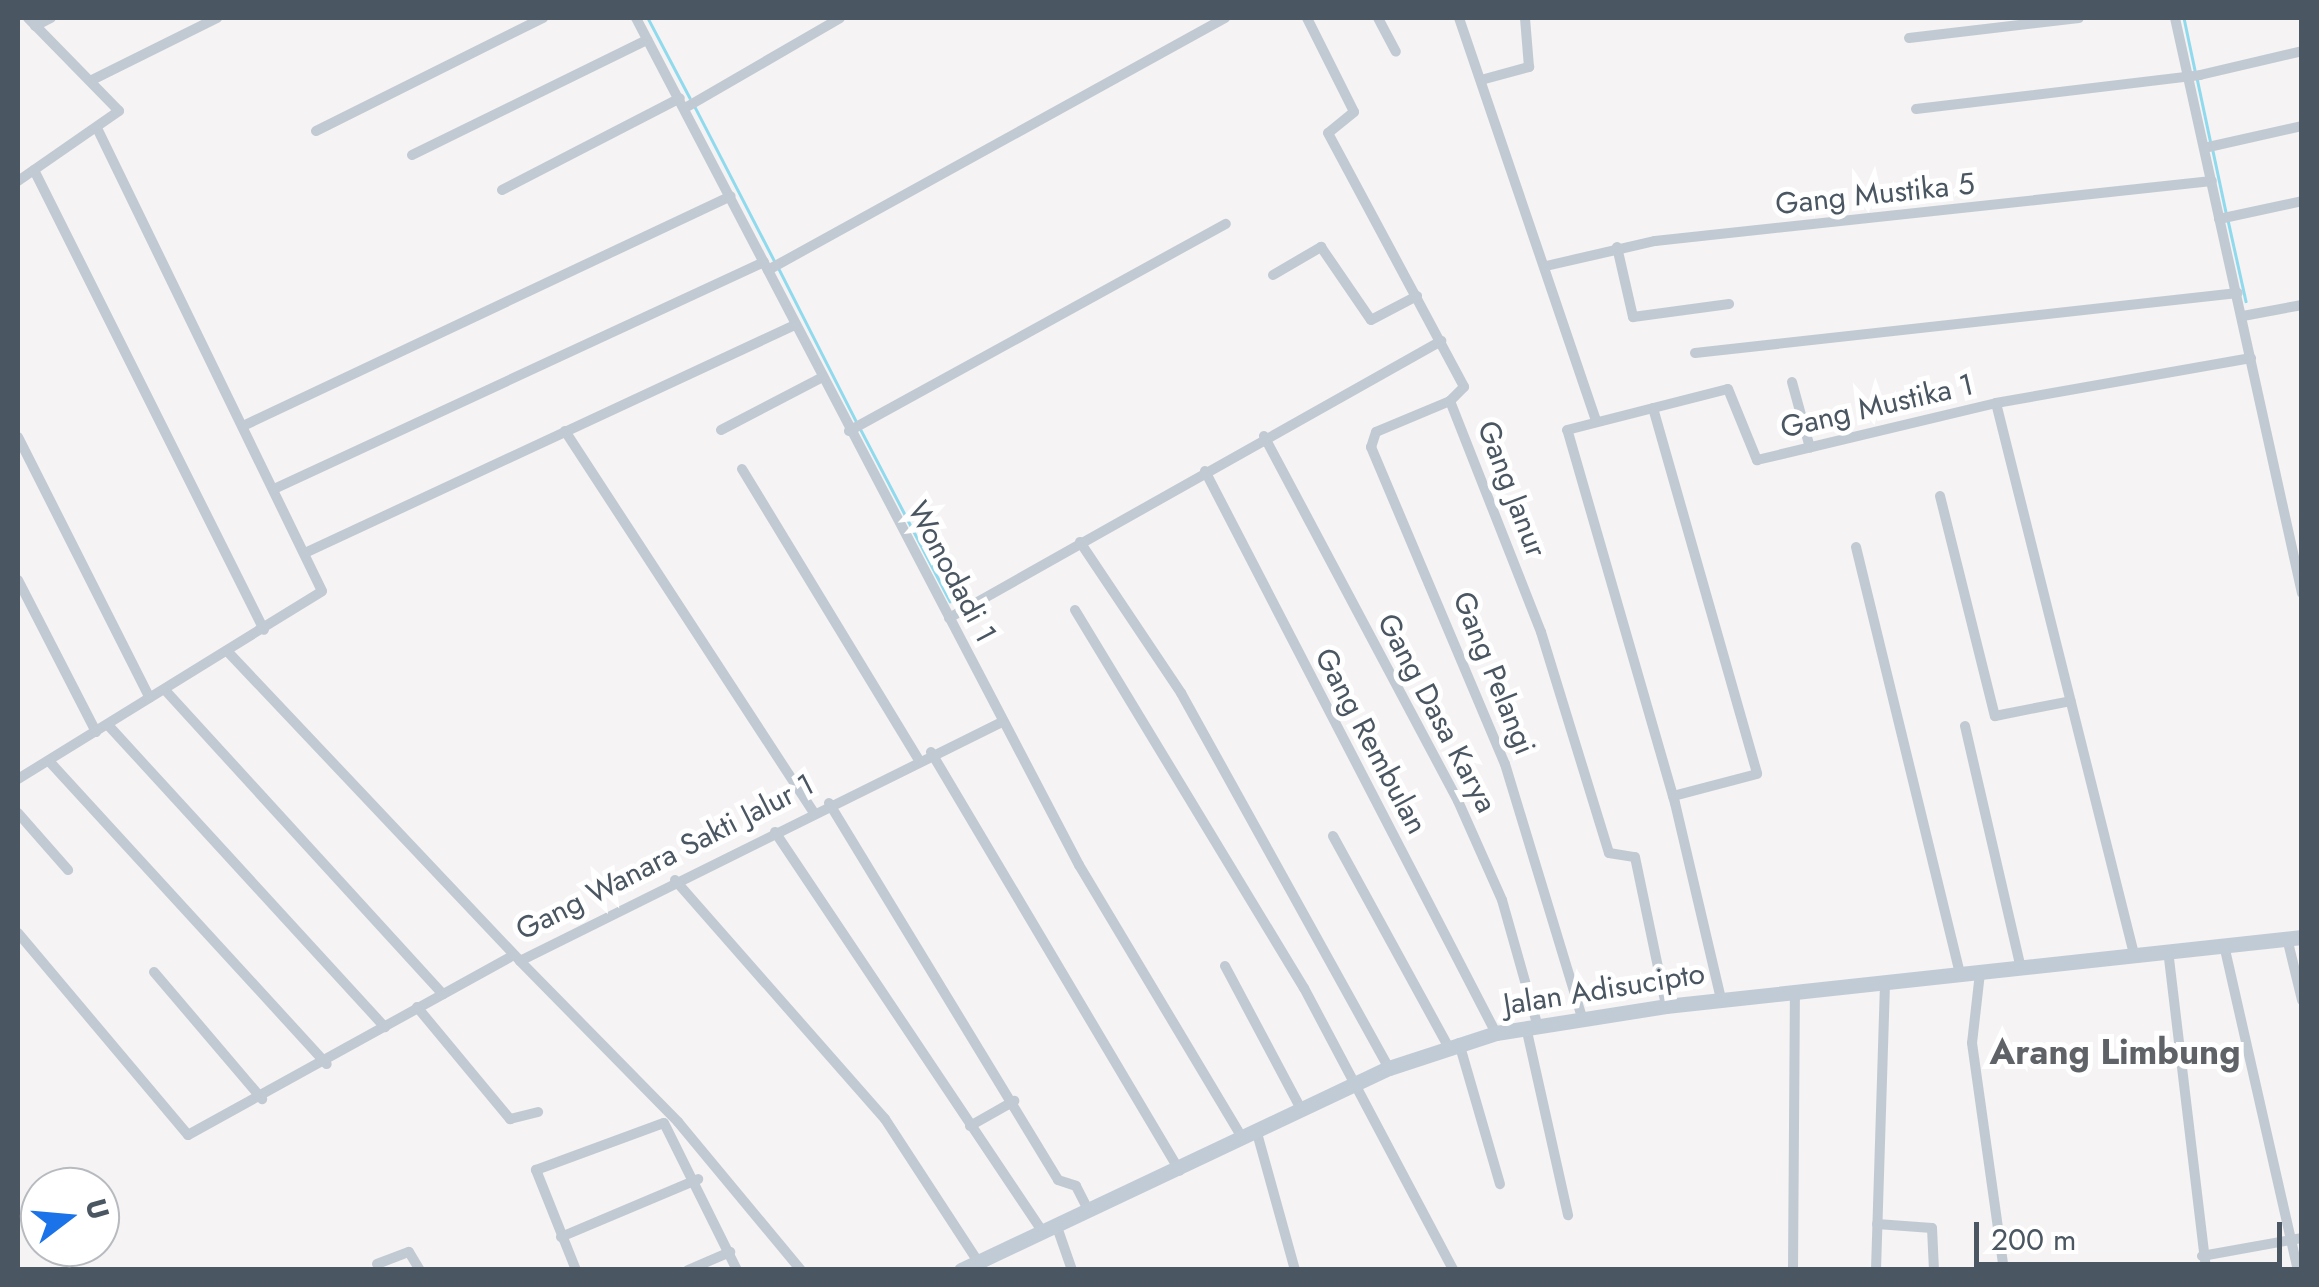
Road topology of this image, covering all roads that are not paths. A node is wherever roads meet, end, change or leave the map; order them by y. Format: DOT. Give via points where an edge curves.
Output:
graph roads {
  1 [pos="217,18"];
  2 [pos="543,18"];
  3 [pos="636,18"];
  4 [pos="840,18"];
  5 [pos="1224,18"];
  6 [pos="1308,18"];
  7 [pos="1378,18"];
  8 [pos="1459,18"];
  9 [pos="1525,18"];
  10 [pos="2079,18"];
  11 [pos="2175,18"];
  12 [pos="37,21"];
  13 [pos="18,27"];
  14 [pos="1909,38"];
  15 [pos="647,40"];
  16 [pos="2302,51"];
  17 [pos="1396,52"];
  18 [pos="2193,76"];
  19 [pos="92,80"];
  20 [pos="1481,80"];
  21 [pos="684,104"];
  22 [pos="1916,109"];
  23 [pos="2302,126"];
  24 [pos="98,130"];
  25 [pos="316,131"];
  26 [pos="2209,147"];
  27 [pos="412,155"];
  28 [pos="34,170"];
  29 [pos="18,180"];
  30 [pos="2212,181"];
  31 [pos="502,190"];
  32 [pos="731,196"];
  33 [pos="2302,201"];
  34 [pos="2225,217"];
  35 [pos="1226,224"];
  36 [pos="1617,247"];
  37 [pos="1546,266"];
  38 [pos="767,267"];
  39 [pos="1274,275"];
  40 [pos="2238,293"];
  41 [pos="1417,296"];
  42 [pos="1729,304"];
  43 [pos="2302,305"];
  44 [pos="2242,316"];
  45 [pos="794,325"];
  46 [pos="1441,340"];
  47 [pos="1695,353"];
  48 [pos="2250,358"];
  49 [pos="823,377"];
  50 [pos="1792,382"];
  51 [pos="1450,401"];
  52 [pos="1996,403"];
  53 [pos="1653,408"];
  54 [pos="1596,421"];
  55 [pos="243,426"];
  56 [pos="720,430"];
  57 [pos="850,430"];
  58 [pos="565,431"];
  59 [pos="1264,436"];
  60 [pos="18,437"];
  61 [pos="1810,448"];
  62 [pos="742,469"];
  63 [pos="1205,471"];
  64 [pos="274,488"];
  65 [pos="1940,496"];
  66 [pos="1080,542"];
  67 [pos="1856,547"];
  68 [pos="307,552"];
  69 [pos="18,580"];
  70 [pos="2302,593"];
  71 [pos="1074,610"];
  72 [pos="949,618"];
  73 [pos="264,630"];
  74 [pos="228,652"];
  75 [pos="165,690"];
  76 [pos="150,698"];
  77 [pos="2071,702"];
  78 [pos="1002,722"];
  79 [pos="108,726"];
  80 [pos="1965,726"];
  81 [pos="96,732"];
  82 [pos="931,752"];
  83 [pos="918,758"];
  84 [pos="49,761"];
  85 [pos="18,779"];
  86 [pos="1674,796"];
  87 [pos="829,803"];
  88 [pos="813,811"];
  89 [pos="18,813"];
  90 [pos="775,832"];
  91 [pos="1334,836"];
  92 [pos="68,870"];
  93 [pos="675,880"];
  94 [pos="18,933"];
  95 [pos="2294,938"];
  96 [pos="2224,944"];
  97 [pos="2168,950"];
  98 [pos="2134,954"];
  99 [pos="514,959"];
  100 [pos="1225,966"];
  101 [pos="2020,968"];
  102 [pos="154,972"];
  103 [pos="1980,973"];
  104 [pos="1960,975"];
  105 [pos="1886,984"];
  106 [pos="1794,993"];
  107 [pos="442,994"];
  108 [pos="1722,999"];
  109 [pos="2302,1000"];
  110 [pos="418,1006"];
  111 [pos="1666,1006"];
  112 [pos="1582,1018"];
  113 [pos="1532,1026"];
  114 [pos="385,1027"];
  115 [pos="1496,1033"];
  116 [pos="1454,1044"];
  117 [pos="327,1064"];
  118 [pos="1389,1068"];
  119 [pos="1353,1085"];
  120 [pos="262,1098"];
  121 [pos="1014,1102"];
  122 [pos="1302,1111"];
  123 [pos="538,1112"];
  124 [pos="970,1126"];
  125 [pos="1250,1136"];
  126 [pos="1180,1171"];
  127 [pos="698,1180"];
  128 [pos="1500,1184"];
  129 [pos="1089,1211"];
  130 [pos="1568,1216"];
  131 [pos="1877,1224"];
  132 [pos="1050,1230"];
  133 [pos="562,1237"];
  134 [pos="2296,1239"];
  135 [pos="730,1252"];
  136 [pos="2202,1256"];
  137 [pos="377,1264"];
  138 [pos="968,1268"];
  139 [pos="420,1270"];
  140 [pos="576,1270"];
  141 [pos="688,1270"];
  142 [pos="737,1270"];
  143 [pos="801,1270"];
  144 [pos="1072,1270"];
  145 [pos="1295,1270"];
  146 [pos="1453,1270"];
  147 [pos="1793,1270"];
  148 [pos="1876,1270"];
  149 [pos="1934,1270"];
  150 [pos="2004,1270"];
  151 [pos="2206,1270"];
  152 [pos="2298,1270"];
  1 -- 19 [label="street"];
  2 -- 25 [label="street"];
  3 -- 15 [label="street, Wonodadi 1"];
  4 -- 21 [label="street"];
  5 -- 38 [label="street"];
  6 -- 41 [label="street, Gang Janur" via="1354,112 1328,133"];
  7 -- 17 [label="street"];
  8 -- 20 [label="street"];
  9 -- 20 [label="street" via="1529,67"];
  10 -- 14 [label="street"];
  11 -- 18 [label="street"];
  12 -- 13 [label="street"];
  12 -- 19 [label="street"];
  15 -- 21 [label="street, Wonodadi 1"];
  15 -- 27 [label="street"];
  16 -- 18 [label="street"];
  18 -- 22 [label="street"];
  18 -- 26 [label="street"];
  19 -- 24 [label="street" via="119,109"];
  20 -- 37 [label="street"];
  21 -- 31 [label="street"];
  21 -- 32 [label="street, Wonodadi 1"];
  23 -- 26 [label="street"];
  24 -- 28 [label="street"];
  24 -- 55 [label="street"];
  26 -- 30 [label="street"];
  28 -- 29 [label="street"];
  28 -- 73 [label="street"];
  30 -- 34 [label="street"];
  30 -- 36 [label="street, Gang Mustika 5"];
  32 -- 38 [label="street, Wonodadi 1"];
  32 -- 55 [label="street"];
  33 -- 34 [label="street"];
  34 -- 40 [label="street"];
  35 -- 57 [label="street"];
  36 -- 37 [label="street, Gang Mustika 5"];
  36 -- 42 [label="street" via="1633,317"];
  37 -- 54 [label="street"];
  38 -- 45 [label="street, Wonodadi 1"];
  38 -- 64 [label="street"];
  39 -- 41 [label="street" via="1321,248 1370,320"];
  40 -- 44 [label="street"];
  40 -- 47 [label="street"];
  41 -- 46 [label="street, Gang Janur"];
  43 -- 44 [label="street"];
  44 -- 48 [label="street"];
  45 -- 49 [label="street, Wonodadi 1"];
  45 -- 58 [label="street"];
  46 -- 51 [label="street, Gang Janur" via="1464,387"];
  46 -- 59 [label="street"];
  48 -- 52 [label="street, Gang Mustika 1"];
  48 -- 70 [label="street"];
  49 -- 56 [label="street"];
  49 -- 57 [label="street, Wonodadi 1"];
  50 -- 61 [label="street"];
  51 -- 111 [label="street, Gang Janur" via="1541,632 1608,853 1636,857"];
  51 -- 112 [label="street, Gang Pelangi" via="1376,432 1371,448 1505,764"];
  52 -- 61 [label="street, Gang Mustika 1"];
  52 -- 77 [label="street"];
  53 -- 54 [label="street, Gang Mustika 1"];
  53 -- 61 [label="street, Gang Mustika 1" via="1728,388 1748,457"];
  53 -- 86 [label="street" via="1757,774"];
  54 -- 86 [label="street, Gang Mustika 1" via="1569,429"];
  55 -- 64 [label="street"];
  57 -- 72 [label="street, Wonodadi 1"];
  58 -- 68 [label="street"];
  58 -- 88 [label="street"];
  59 -- 63 [label="street"];
  59 -- 113 [label="street, Gang Dasa Karya" via="1458,800 1502,900"];
  60 -- 76 [label="street"];
  62 -- 83 [label="street"];
  63 -- 66 [label="street"];
  63 -- 115 [label="street, Gang Rembulan"];
  64 -- 68 [label="street"];
  65 -- 77 [label="street" via="1996,716"];
  66 -- 72 [label="street"];
  66 -- 118 [label="street" via="1189,706"];
  67 -- 104 [label="street"];
  68 -- 73 [label="street" via="320,596"];
  69 -- 81 [label="street"];
  71 -- 119 [label="street"];
  72 -- 78 [label="street, Wonodadi 1"];
  73 -- 74 [label="street"];
  74 -- 75 [label="street"];
  74 -- 99 [label="street, Gang Wanara Sakti Jalur 1"];
  75 -- 76 [label="street"];
  75 -- 107 [label="street"];
  76 -- 79 [label="street"];
  77 -- 98 [label="street"];
  78 -- 82 [label="street, Gang Wanara Sakti Jalur 1"];
  78 -- 125 [label="street, Wonodadi 1"];
  79 -- 81 [label="street"];
  79 -- 114 [label="street"];
  80 -- 101 [label="street"];
  81 -- 84 [label="street"];
  82 -- 83 [label="street, Gang Wanara Sakti Jalur 1"];
  82 -- 126 [label="street"];
  83 -- 87 [label="street, Gang Wanara Sakti Jalur 1"];
  84 -- 85 [label="street"];
  84 -- 117 [label="street"];
  86 -- 108 [label="street"];
  87 -- 88 [label="street, Gang Wanara Sakti Jalur 1"];
  87 -- 121 [label="street"];
  88 -- 90 [label="street, Gang Wanara Sakti Jalur 1"];
  89 -- 92 [label="street"];
  90 -- 93 [label="street, Gang Wanara Sakti Jalur 1"];
  90 -- 124 [label="street"];
  91 -- 116 [label="street"];
  93 -- 99 [label="street, Gang Wanara Sakti Jalur 1"];
  93 -- 138 [label="street" via="885,1119"];
  94 -- 120 [label="street" via="186,1134"];
  95 -- 96 [label="main road, Jalan Adisucipto"];
  95 -- 109 [label="street"];
  96 -- 97 [label="main road, Jalan Adisucipto"];
  96 -- 134 [label="street"];
  97 -- 98 [label="main road, Jalan Adisucipto"];
  97 -- 136 [label="street"];
  98 -- 101 [label="main road, Jalan Adisucipto"];
  99 -- 107 [label="street"];
  99 -- 143 [label="street" via="678,1122"];
  100 -- 122 [label="street"];
  101 -- 103 [label="main road, Jalan Adisucipto"];
  102 -- 120 [label="street"];
  103 -- 104 [label="main road, Jalan Adisucipto"];
  103 -- 150 [label="street" via="1972,1044"];
  104 -- 105 [label="main road, Jalan Adisucipto"];
  105 -- 106 [label="main road, Jalan Adisucipto"];
  105 -- 131 [label="street"];
  106 -- 108 [label="main road, Jalan Adisucipto"];
  106 -- 147 [label="street"];
  107 -- 110 [label="street"];
  108 -- 111 [label="main road, Jalan Adisucipto"];
  110 -- 114 [label="street"];
  110 -- 123 [label="street" via="510,1118"];
  111 -- 112 [label="main road, Jalan Adisucipto"];
  112 -- 113 [label="main road, Jalan Adisucipto"];
  113 -- 115 [label="main road, Jalan Adisucipto"];
  113 -- 130 [label="street, Gang Dasa Karya"];
  114 -- 117 [label="street"];
  115 -- 116 [label="main road, Jalan Adisucipto"];
  116 -- 118 [label="main road, Jalan Adisucipto"];
  116 -- 128 [label="street"];
  117 -- 120 [label="street"];
  118 -- 119 [label="main road, Jalan Adisucipto"];
  119 -- 122 [label="main road, Jalan Adisucipto"];
  119 -- 146 [label="street"];
  121 -- 124 [label="street"];
  121 -- 129 [label="street" via="1058,1180 1076,1186"];
  122 -- 125 [label="main road, Jalan Adisucipto"];
  124 -- 132 [label="street"];
  125 -- 126 [label="main road, Jalan Adisucipto"];
  125 -- 145 [label="street, Wonodadi 1"];
  126 -- 129 [label="main road, Jalan Adisucipto"];
  127 -- 133 [label="street"];
  127 -- 133 [label="street" via="664,1124 536,1170"];
  127 -- 135 [label="street"];
  129 -- 132 [label="main road, Jalan Adisucipto"];
  131 -- 148 [label="street"];
  131 -- 149 [label="street" via="1930,1226"];
  132 -- 138 [label="main road, Jalan Adisucipto"];
  132 -- 144 [label="street"];
  133 -- 140 [label="street"];
  134 -- 136 [label="street"];
  134 -- 152 [label="street"];
  135 -- 141 [label="street"];
  135 -- 142 [label="street"];
  136 -- 151 [label="street"];
  137 -- 139 [label="street" via="409,1252"];
}
